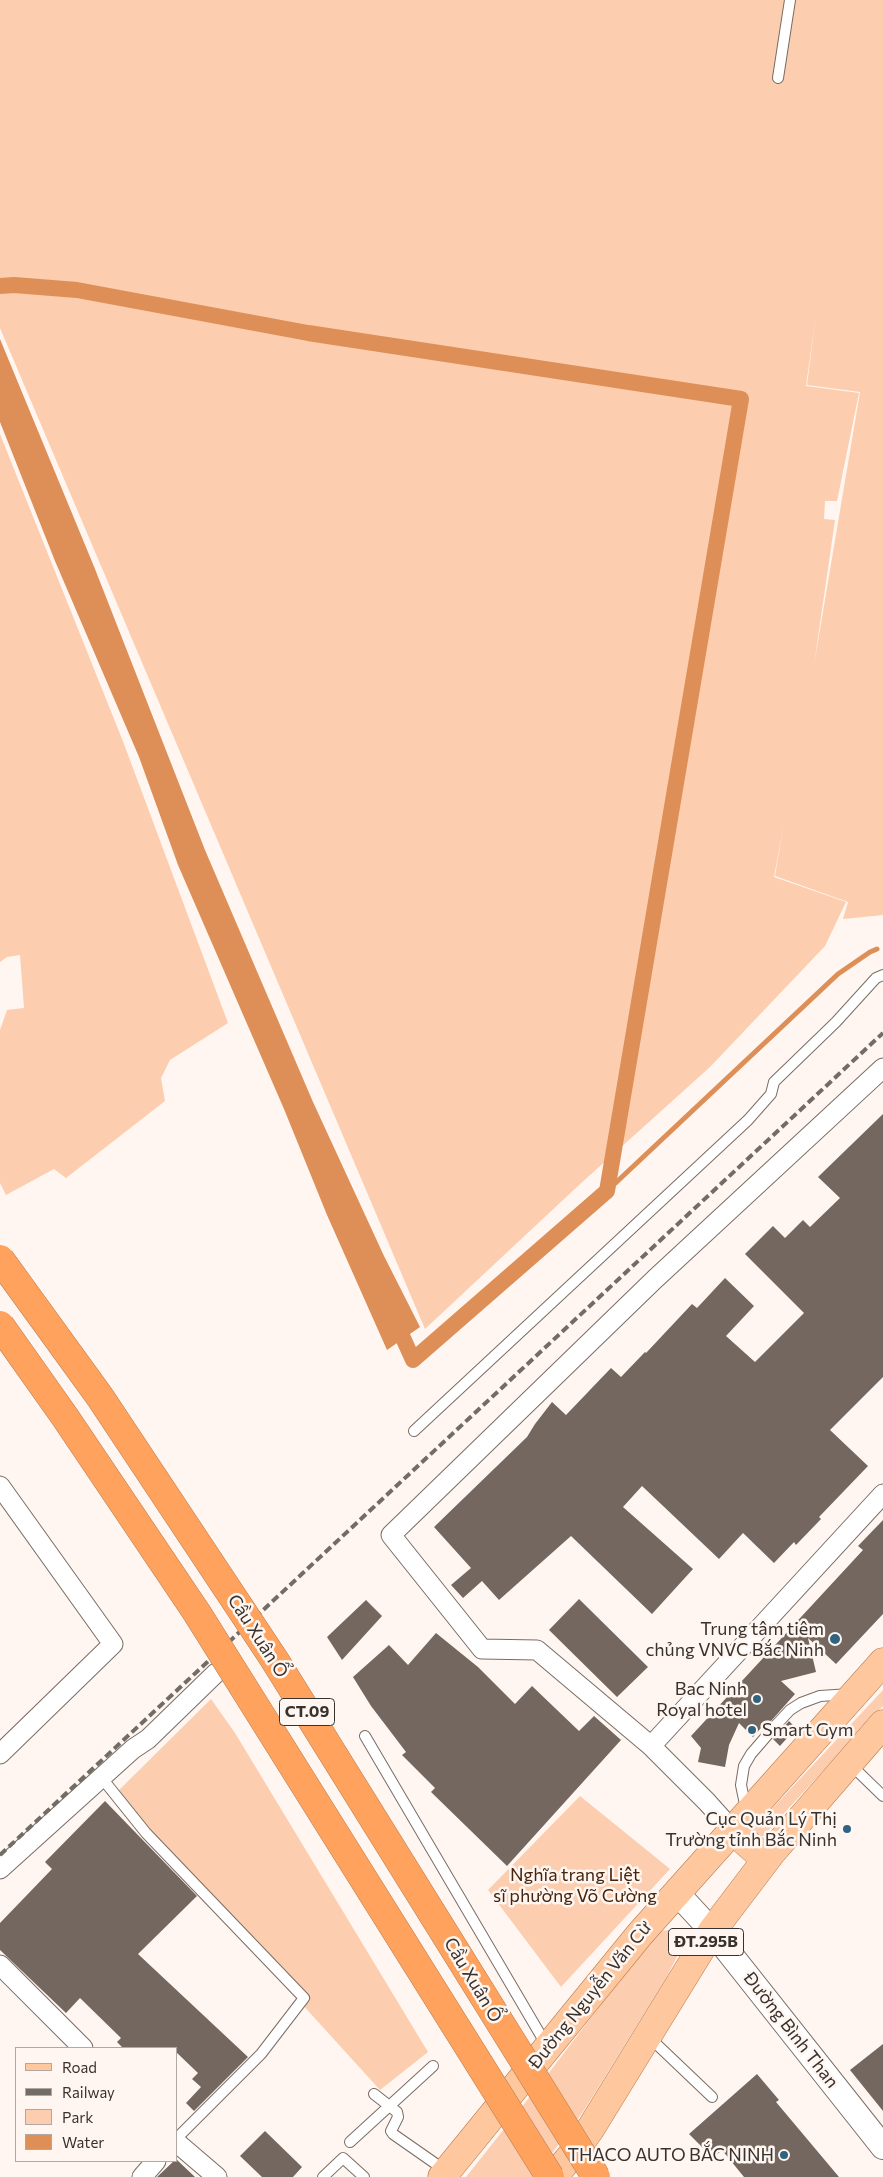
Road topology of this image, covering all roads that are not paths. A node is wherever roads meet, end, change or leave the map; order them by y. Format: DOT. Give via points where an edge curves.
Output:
graph roads {
  1 [pos="790,0"];
  2 [pos="778,78"];
  3 [pos="883,975"];
  4 [pos="883,1068"];
  5 [pos="0,1259"];
  6 [pos="0,1325"];
  7 [pos="414,1431"];
  8 [pos="0,1486"];
  9 [pos="883,1494"];
  10 [pos="883,1662"];
  11 [pos="216,1673"];
  12 [pos="855,1694"];
  13 [pos="882,1726"];
  14 [pos="365,1736"];
  15 [pos="651,1746"];
  16 [pos="0,1754"];
  17 [pos="849,1763"];
  18 [pos="101,1777"];
  19 [pos="883,1796"];
  20 [pos="739,1821"];
  21 [pos="766,1860"];
  22 [pos="0,1869"];
  23 [pos="676,1892"];
  24 [pos="712,1931"];
  25 [pos="0,1966"];
  26 [pos="648,2036"];
  27 [pos="82,2047"];
  28 [pos="547,2047"];
  29 [pos="433,2066"];
  30 [pos="374,2094"];
  31 [pos="712,2097"];
  32 [pos="389,2106"];
  33 [pos="178,2138"];
  34 [pos="178,2142"];
  35 [pos="350,2142"];
  36 [pos="883,2147"];
  37 [pos="155,2162"];
  38 [pos="444,2174"];
  39 [pos="142,2177"];
  40 [pos="217,2177"];
  41 [pos="323,2177"];
  42 [pos="364,2177"];
  43 [pos="552,2177"];
  44 [pos="596,2177"];
  1 -- 2 [label="lane"];
  3 -- 7 [label="lane" via="876,978 774,1082 771,1094 748,1120"];
  4 -- 15 [label="street" via="655,1279 391,1535 482,1649 537,1650"];
  5 -- 44 [label="highway, Cầu Xuân Ổ / CT.09, bridge" via="100,1397 274,1659"];
  6 -- 43 [label="highway, CT.09, bridge" via="197,1614"];
  8 -- 16 [label="street" via="113,1644"];
  9 -- 15 [label="street"];
  10 -- 12 [label="main road, Đường Nguyễn Văn Cừ / ĐT.295B"];
  11 -- 18 [label="street" via="148,1739"];
  12 -- 20 [label="main road, Đường Nguyễn Văn Cừ / ĐT.295B"];
  12 -- 20 [label="lane" via="812,1698 790,1710 744,1766"];
  13 -- 17 [label="main road, ĐT.295B"];
  14 -- 28 [label="lane"];
  15 -- 20 [label="street" via="707,1802"];
  17 -- 19 [label="lane"];
  17 -- 21 [label="main road, ĐT.295B"];
  18 -- 22 [label="street"];
  18 -- 33 [label="lane" via="146,1833 304,1998 261,2054"];
  20 -- 21 [label="main road"];
  20 -- 23 [label="main road, Đường Nguyễn Văn Cừ / ĐT.295B"];
  21 -- 24 [label="main road, ĐT.295B"];
  23 -- 24 [label="street, Đường Bình Than"];
  23 -- 28 [label="main road, Đường Nguyễn Văn Cừ / ĐT.295B"];
  24 -- 26 [label="main road, ĐT.295B"];
  24 -- 36 [label="street, Đường Bình Than"];
  25 -- 27 [label="street"];
  26 -- 31 [label="lane"];
  26 -- 43 [label="main road, ĐT.295B" via="591,2128"];
  28 -- 38 [label="main road, Đường Nguyễn Văn Cừ / ĐT.295B"];
  29 -- 32 [label="lane"];
  30 -- 32 [label="lane"];
  32 -- 35 [label="lane"];
  32 -- 38 [label="lane" via="398,2117 391,2131 393,2134"];
  34 -- 40 [label="street"];
  37 -- 39 [label="street"];
  41 -- 42 [label="lane" via="343,2158"];
}
